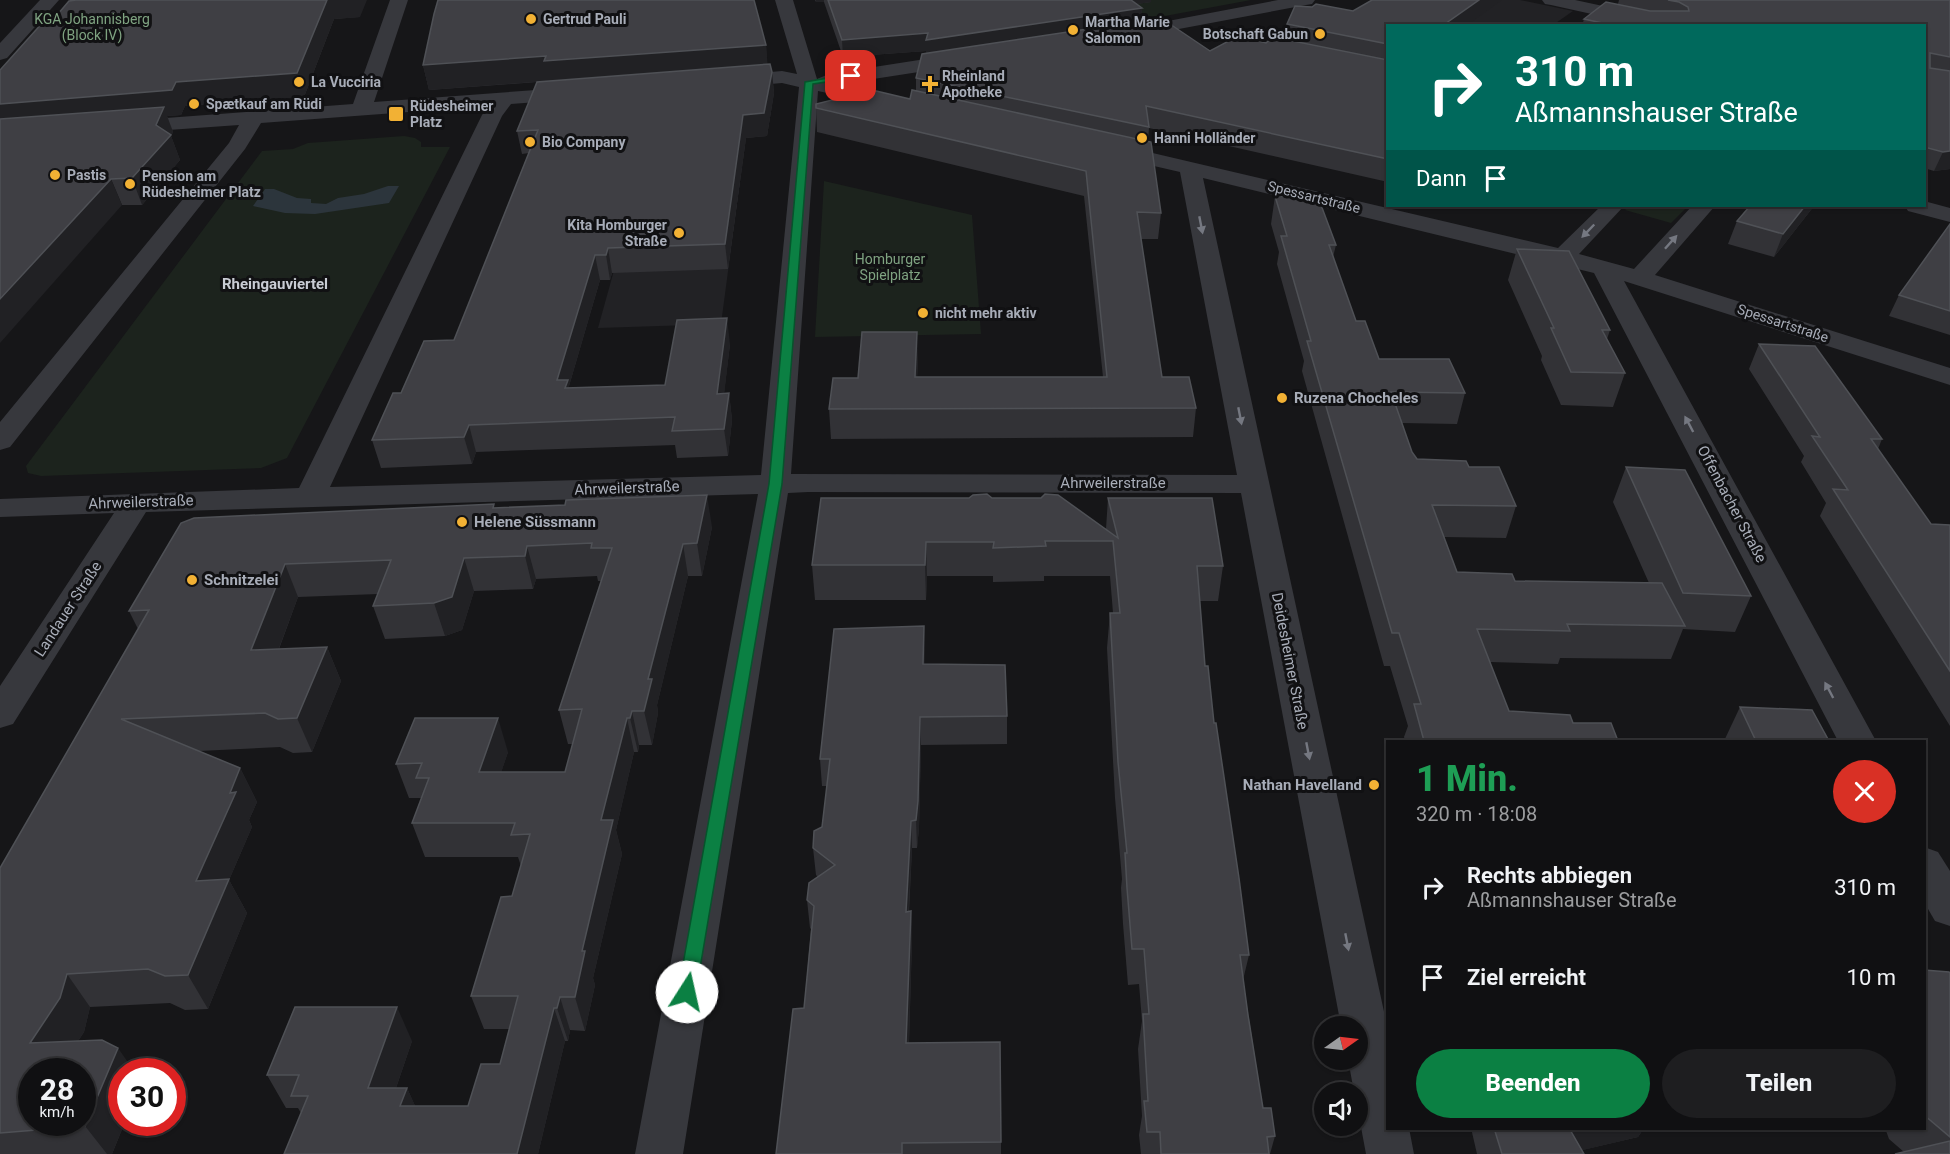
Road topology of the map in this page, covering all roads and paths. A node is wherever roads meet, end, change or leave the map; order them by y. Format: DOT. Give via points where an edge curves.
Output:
graph roads {
  1 [pos="50,0"];
  2 [pos="399,0"];
  3 [pos="784,0"];
  4 [pos="1306,0"];
  5 [pos="1551,0"];
  6 [pos="1664,24"];
  7 [pos="1180,26"];
  8 [pos="1109,37"];
  9 [pos="1210,37"];
  10 [pos="0,54"];
  11 [pos="979,57"];
  12 [pos="809,82"];
  13 [pos="712,90"];
  14 [pos="600,91"];
  15 [pos="499,107"];
  16 [pos="362,108"];
  17 [pos="587,108"];
  18 [pos="924,108"];
  19 [pos="250,126"];
  20 [pos="114,137"];
  21 [pos="1086,144"];
  22 [pos="1190,167"];
  23 [pos="1611,207"];
  24 [pos="1703,207"];
  25 [pos="1920,207"];
  26 [pos="1950,215"];
  27 [pos="1563,257"];
  28 [pos="1604,268"];
  29 [pos="1639,278"];
  30 [pos="1950,377"];
  31 [pos="0,441"];
  32 [pos="776,484"];
  33 [pos="1254,484"];
  34 [pos="310,498"];
  35 [pos="137,502"];
  36 [pos="0,508"];
  37 [pos="0,715"];
  38 [pos="1856,740"];
  39 [pos="1926,867"];
  40 [pos="1950,909"];
  41 [pos="659,1154"];
  42 [pos="1389,1154"];
  1 -- 10 [label="street"];
  2 -- 16 [label="street"];
  3 -- 12 [label="street"];
  4 -- 7 [label="street"];
  5 -- 6 [label="street"];
  7 -- 8 [label="street"];
  7 -- 9 [label="street"];
  11 -- 12 [label="street"];
  12 -- 13 [label="street" via="786,91"];
  12 -- 18 [label="street"];
  12 -- 32 [label="street"];
  14 -- 15 [label="street"];
  15 -- 16 [label="street"];
  15 -- 17 [label="street"];
  15 -- 19 [label="street"];
  15 -- 34 [label="street"];
  16 -- 19 [label="street"];
  19 -- 20 [label="street"];
  19 -- 31 [label="street"];
  21 -- 22 [label="street, Spessartstraße"];
  22 -- 27 [label="street, Spessartstraße"];
  22 -- 33 [label="street, Deidesheimer Straße, one-way"];
  23 -- 27 [label="street, one-way"];
  29 -- 24 [label="street, one-way"];
  25 -- 26 [label="street"];
  27 -- 28 [label="street, Spessartstraße"];
  28 -- 29 [label="street, Spessartstraße"];
  38 -- 28 [label="street, Offenbacher Straße, one-way"];
  29 -- 30 [label="street, Spessartstraße"];
  32 -- 33 [label="street, Ahrweilerstraße"];
  32 -- 34 [label="street, Ahrweilerstraße"];
  32 -- 41 [label="street"];
  33 -- 42 [label="street, Deidesheimer Straße, one-way"];
  34 -- 35 [label="street, Ahrweilerstraße"];
  35 -- 36 [label="street, Ahrweilerstraße"];
  35 -- 37 [label="street, Landauer Straße"];
  39 -- 40 [label="street"];
}
